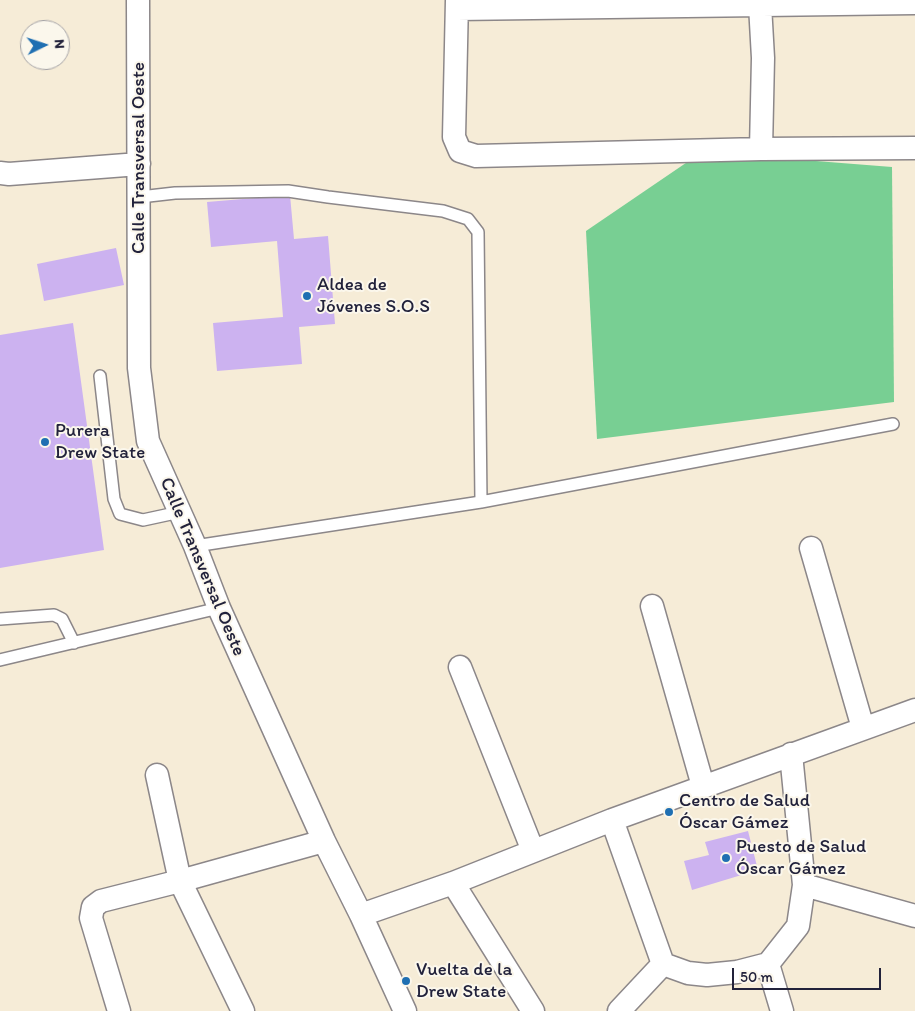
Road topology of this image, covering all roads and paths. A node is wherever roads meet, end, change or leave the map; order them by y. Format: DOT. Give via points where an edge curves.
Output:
graph roads {
  1 [pos="138,0"];
  2 [pos="761,2"];
  3 [pos="915,3"];
  4 [pos="457,4"];
  5 [pos="915,148"];
  6 [pos="761,149"];
  7 [pos="139,164"];
  8 [pos="0,173"];
  9 [pos="140,197"];
  10 [pos="100,376"];
  11 [pos="893,424"];
  12 [pos="481,502"];
  13 [pos="180,512"];
  14 [pos="195,546"];
  15 [pos="811,548"];
  16 [pos="652,606"];
  17 [pos="218,608"];
  18 [pos="0,619"];
  19 [pos="74,643"];
  20 [pos="0,660"];
  21 [pos="460,668"];
  22 [pos="915,710"];
  23 [pos="863,728"];
  24 [pos="792,754"];
  25 [pos="157,775"];
  26 [pos="703,786"];
  27 [pos="612,820"];
  28 [pos="324,841"];
  29 [pos="533,851"];
  30 [pos="180,881"];
  31 [pos="453,883"];
  32 [pos="804,885"];
  33 [pos="361,915"];
  34 [pos="915,916"];
  35 [pos="664,964"];
  36 [pos="768,964"];
  37 [pos="119,1011"];
  38 [pos="243,1011"];
  39 [pos="405,1011"];
  40 [pos="533,1011"];
  41 [pos="619,1011"];
  42 [pos="782,1011"];
  1 -- 7 [label="street, Calle Transversal Oeste"];
  2 -- 3 [label="street"];
  2 -- 4 [label="street"];
  2 -- 6 [label="street"];
  4 -- 6 [label="street" via="454,137 460,151 476,156"];
  5 -- 6 [label="street"];
  7 -- 8 [label="street"];
  7 -- 9 [label="street, Calle Transversal Oeste"];
  9 -- 12 [label="lane" via="175,193 288,191 443,211 468,219 478,232"];
  9 -- 13 [label="street, Calle Transversal Oeste" via="139,368 148,441"];
  10 -- 13 [label="lane" via="114,499 120,514 143,520"];
  11 -- 12 [label="lane"];
  12 -- 14 [label="lane"];
  13 -- 14 [label="street, Calle Transversal Oeste"];
  14 -- 17 [label="street, Calle Transversal Oeste"];
  15 -- 23 [label="street"];
  16 -- 26 [label="street"];
  17 -- 19 [label="lane"];
  17 -- 28 [label="street, Calle Transversal Oeste"];
  18 -- 19 [label="lane" via="54,615 62,619"];
  19 -- 20 [label="lane"];
  21 -- 29 [label="street"];
  22 -- 23 [label="street"];
  23 -- 24 [label="street"];
  24 -- 26 [label="street"];
  24 -- 32 [label="street"];
  25 -- 30 [label="street"];
  26 -- 27 [label="street"];
  27 -- 29 [label="street"];
  27 -- 35 [label="street"];
  28 -- 30 [label="street"];
  28 -- 33 [label="street, Calle Transversal Oeste"];
  29 -- 31 [label="street"];
  30 -- 37 [label="street" via="101,901 94,907 91,918"];
  30 -- 38 [label="street"];
  31 -- 33 [label="street"];
  31 -- 40 [label="street"];
  32 -- 34 [label="street"];
  32 -- 36 [label="street" via="798,926"];
  33 -- 39 [label="street, Calle Transversal Oeste"];
  35 -- 36 [label="street" via="688,973 706,975"];
  35 -- 41 [label="street"];
  36 -- 42 [label="street"];
}
